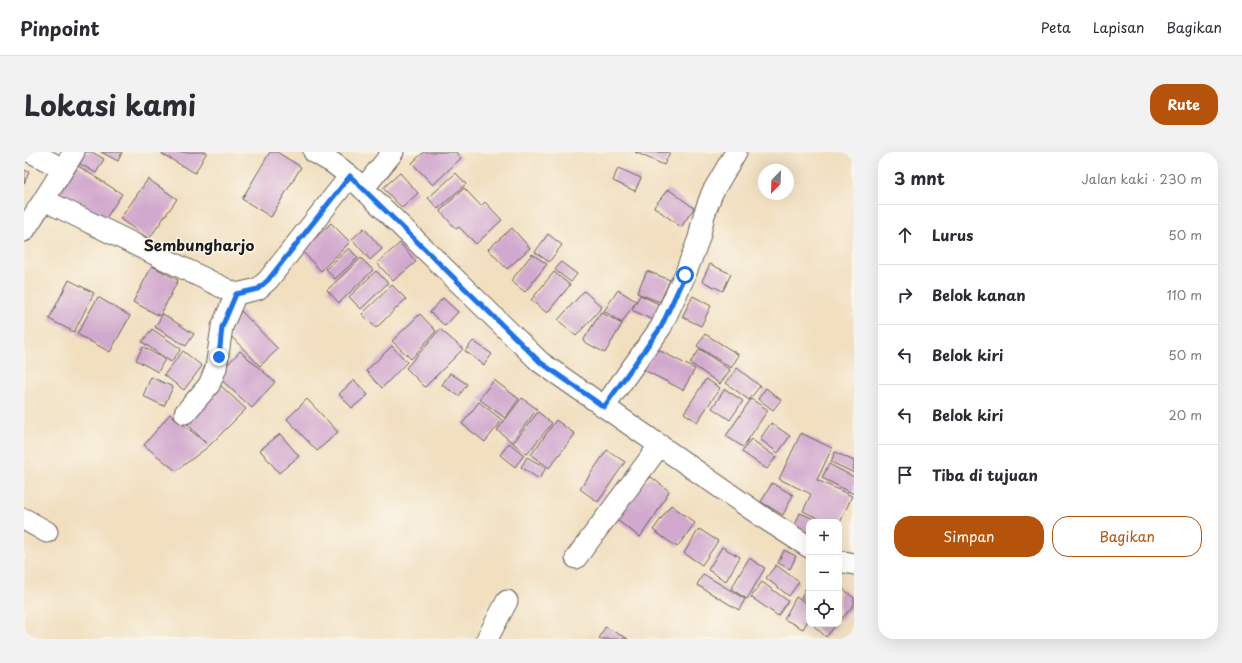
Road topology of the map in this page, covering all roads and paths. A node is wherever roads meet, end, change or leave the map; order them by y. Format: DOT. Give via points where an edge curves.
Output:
graph roads {
  1 [pos="31,152"];
  2 [pos="74,152"];
  3 [pos="314,152"];
  4 [pos="393,152"];
  5 [pos="736,152"];
  6 [pos="63,169"];
  7 [pos="357,182"];
  8 [pos="44,200"];
  9 [pos="24,231"];
  10 [pos="236,294"];
  11 [pos="604,407"];
  12 [pos="186,413"];
  13 [pos="660,445"];
  14 [pos="24,519"];
  15 [pos="47,532"];
  16 [pos="806,545"];
  17 [pos="576,558"];
  18 [pos="842,562"];
  19 [pos="854,564"];
  20 [pos="507,601"];
  21 [pos="487,639"];
  1 -- 6 [label="street"];
  2 -- 6 [label="street"];
  3 -- 7 [label="street"];
  4 -- 7 [label="street"];
  5 -- 11 [label="street" via="712,193 688,268 661,327"];
  6 -- 8 [label="street"];
  7 -- 10 [label="street" via="268,280 258,289"];
  7 -- 11 [label="street" via="540,362"];
  8 -- 9 [label="street"];
  8 -- 10 [label="street"];
  10 -- 12 [label="street" via="222,327 216,368 209,384"];
  11 -- 13 [label="street"];
  13 -- 16 [label="street"];
  13 -- 17 [label="street"];
  14 -- 15 [label="street"];
  18 -- 19 [label="street"];
  20 -- 21 [label="street"];
}
